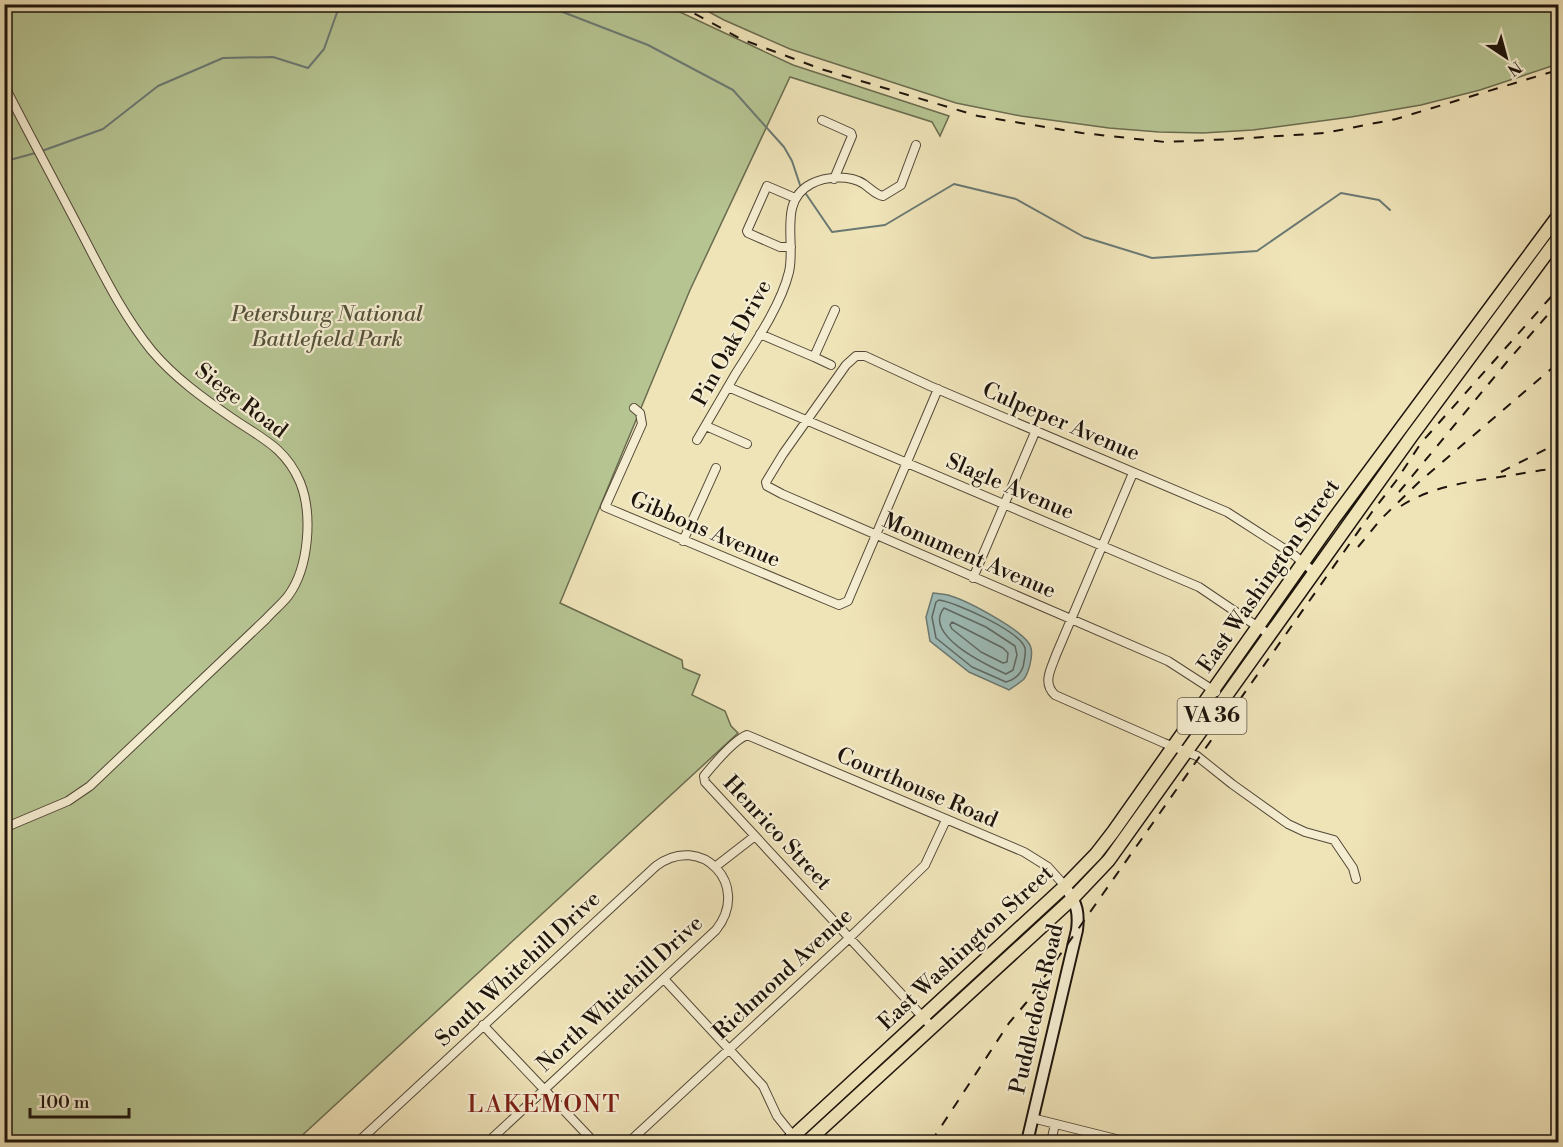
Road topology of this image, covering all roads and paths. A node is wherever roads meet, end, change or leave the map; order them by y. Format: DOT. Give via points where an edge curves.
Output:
graph roads {
  1 [pos="4,85"];
  2 [pos="822,120"];
  3 [pos="916,145"];
  4 [pos="834,179"];
  5 [pos="795,198"];
  6 [pos="1558,216"];
  7 [pos="1558,238"];
  8 [pos="791,247"];
  9 [pos="835,310"];
  10 [pos="760,334"];
  11 [pos="814,357"];
  12 [pos="831,365"];
  13 [pos="728,387"];
  14 [pos="938,389"];
  15 [pos="634,408"];
  16 [pos="808,420"];
  17 [pos="706,426"];
  18 [pos="1036,430"];
  19 [pos="698,440"];
  20 [pos="747,444"];
  21 [pos="907,462"];
  22 [pos="716,468"];
  23 [pos="1133,473"];
  24 [pos="1005,504"];
  25 [pos="876,535"];
  26 [pos="683,541"];
  27 [pos="1102,546"];
  28 [pos="1304,562"];
  29 [pos="1314,572"];
  30 [pos="974,578"];
  31 [pos="1070,619"];
  32 [pos="1258,627"];
  33 [pos="1270,635"];
  34 [pos="1214,690"];
  35 [pos="1225,698"];
  36 [pos="1174,747"];
  37 [pos="1187,751"];
  38 [pos="704,779"];
  39 [pos="946,820"];
  40 [pos="4,828"];
  41 [pos="755,836"];
  42 [pos="715,867"];
  43 [pos="1356,879"];
  44 [pos="1065,886"];
  45 [pos="1072,898"];
  46 [pos="849,938"];
  47 [pos="664,979"];
  48 [pos="923,1017"];
  49 [pos="483,1025"];
  50 [pos="932,1027"];
  51 [pos="730,1049"];
  52 [pos="544,1090"];
  53 [pos="1032,1118"];
  54 [pos="1055,1124"];
  55 [pos="793,1141"];
  56 [pos="358,1143"];
  57 [pos="488,1143"];
  58 [pos="594,1143"];
  59 [pos="629,1143"];
  60 [pos="807,1143"];
  61 [pos="1027,1143"];
  62 [pos="1050,1143"];
  63 [pos="1128,1143"];
  1 -- 40 [label="street, Siege Road" via="126,315 154,353 187,385 280,451 303,491 307,530 304,557 292,589 266,619 90,786 68,801"];
  2 -- 4 [label="street" via="851,133"];
  3 -- 4 [label="street" via="901,185 883,196 859,181"];
  4 -- 5 [label="street" via="810,184"];
  5 -- 8 [label="street, Pin Oak Drive" via="790,216"];
  5 -- 8 [label="street" via="766,186 747,231 780,247"];
  6 -- 28 [label="highway, East Washington Street / VA 36"];
  7 -- 29 [label="highway, East Washington Street / VA 36"];
  8 -- 10 [label="street, Pin Oak Drive" via="790,270"];
  9 -- 11 [label="street"];
  10 -- 11 [label="street"];
  10 -- 13 [label="street, Pin Oak Drive"];
  11 -- 12 [label="street"];
  13 -- 16 [label="street, Slagle Avenue"];
  13 -- 17 [label="street, Pin Oak Drive"];
  14 -- 16 [label="street, Culpeper Avenue" via="881,362 856,356"];
  14 -- 18 [label="street, Culpeper Avenue"];
  14 -- 21 [label="street"];
  15 -- 26 [label="street, Gibbons Avenue" via="640,413 642,424 605,507"];
  16 -- 21 [label="street, Slagle Avenue"];
  16 -- 25 [label="street, Monument Avenue" via="766,484"];
  17 -- 19 [label="street, Pin Oak Drive"];
  17 -- 20 [label="street"];
  18 -- 23 [label="street, Culpeper Avenue"];
  18 -- 24 [label="street"];
  21 -- 24 [label="street, Slagle Avenue"];
  21 -- 25 [label="street"];
  22 -- 26 [label="street"];
  23 -- 27 [label="street"];
  23 -- 28 [label="street, Culpeper Avenue" via="1231,514"];
  24 -- 27 [label="street, Slagle Avenue"];
  24 -- 30 [label="street"];
  25 -- 26 [label="street, Gibbons Avenue" via="850,596 837,605"];
  25 -- 30 [label="street, Monument Avenue"];
  27 -- 31 [label="street"];
  27 -- 32 [label="street, Slagle Avenue" via="1206,590"];
  28 -- 29 [label="street, Culpeper Avenue"];
  28 -- 32 [label="highway, East Washington Street / VA 36"];
  29 -- 33 [label="highway, East Washington Street / VA 36"];
  30 -- 31 [label="street, Monument Avenue"];
  31 -- 34 [label="street, Monument Avenue" via="1168,661"];
  31 -- 36 [label="street" via="1048,682 1055,696"];
  32 -- 33 [label="street, Slagle Avenue"];
  32 -- 34 [label="highway, East Washington Street / VA 36"];
  33 -- 35 [label="highway, East Washington Street / VA 36"];
  34 -- 35 [label="street, Monument Avenue"];
  34 -- 36 [label="highway, East Washington Street / VA 36"];
  35 -- 37 [label="highway, East Washington Street / VA 36"];
  36 -- 37 [label="street"];
  36 -- 44 [label="highway, East Washington Street / VA 36" via="1102,846"];
  37 -- 43 [label="street" via="1288,824 1334,840"];
  37 -- 45 [label="highway, East Washington Street / VA 36" via="1109,860"];
  38 -- 39 [label="street, Courthouse Road" via="747,735"];
  38 -- 41 [label="street, Henrico Street"];
  39 -- 44 [label="street, Courthouse Road" via="1040,861"];
  39 -- 46 [label="street, Richmond Avenue" via="925,865"];
  41 -- 42 [label="street"];
  41 -- 46 [label="street, Henrico Street"];
  42 -- 47 [label="street, North Whitehill Drive" via="729,892 725,917"];
  42 -- 49 [label="street, South Whitehill Drive" via="701,858 685,855 662,862"];
  44 -- 45 [label="main road, Puddledock Road"];
  44 -- 48 [label="highway, East Washington Street / VA 36"];
  45 -- 50 [label="highway, East Washington Street / VA 36"];
  45 -- 53 [label="main road, Puddledock Road" via="1078,912 1077,930"];
  46 -- 48 [label="street, Henrico Street"];
  46 -- 51 [label="street, Richmond Avenue"];
  47 -- 51 [label="street"];
  47 -- 52 [label="street, North Whitehill Drive"];
  48 -- 50 [label="street, Henrico Street"];
  48 -- 55 [label="highway, East Washington Street / VA 36"];
  49 -- 52 [label="street"];
  49 -- 56 [label="street, South Whitehill Drive"];
  50 -- 60 [label="highway, East Washington Street / VA 36"];
  51 -- 55 [label="street" via="763,1086"];
  51 -- 59 [label="street, Richmond Avenue"];
  52 -- 57 [label="street, North Whitehill Drive"];
  52 -- 58 [label="street"];
  53 -- 54 [label="street"];
  53 -- 61 [label="main road, Puddledock Road"];
  54 -- 62 [label="street"];
  54 -- 63 [label="street"];
}
